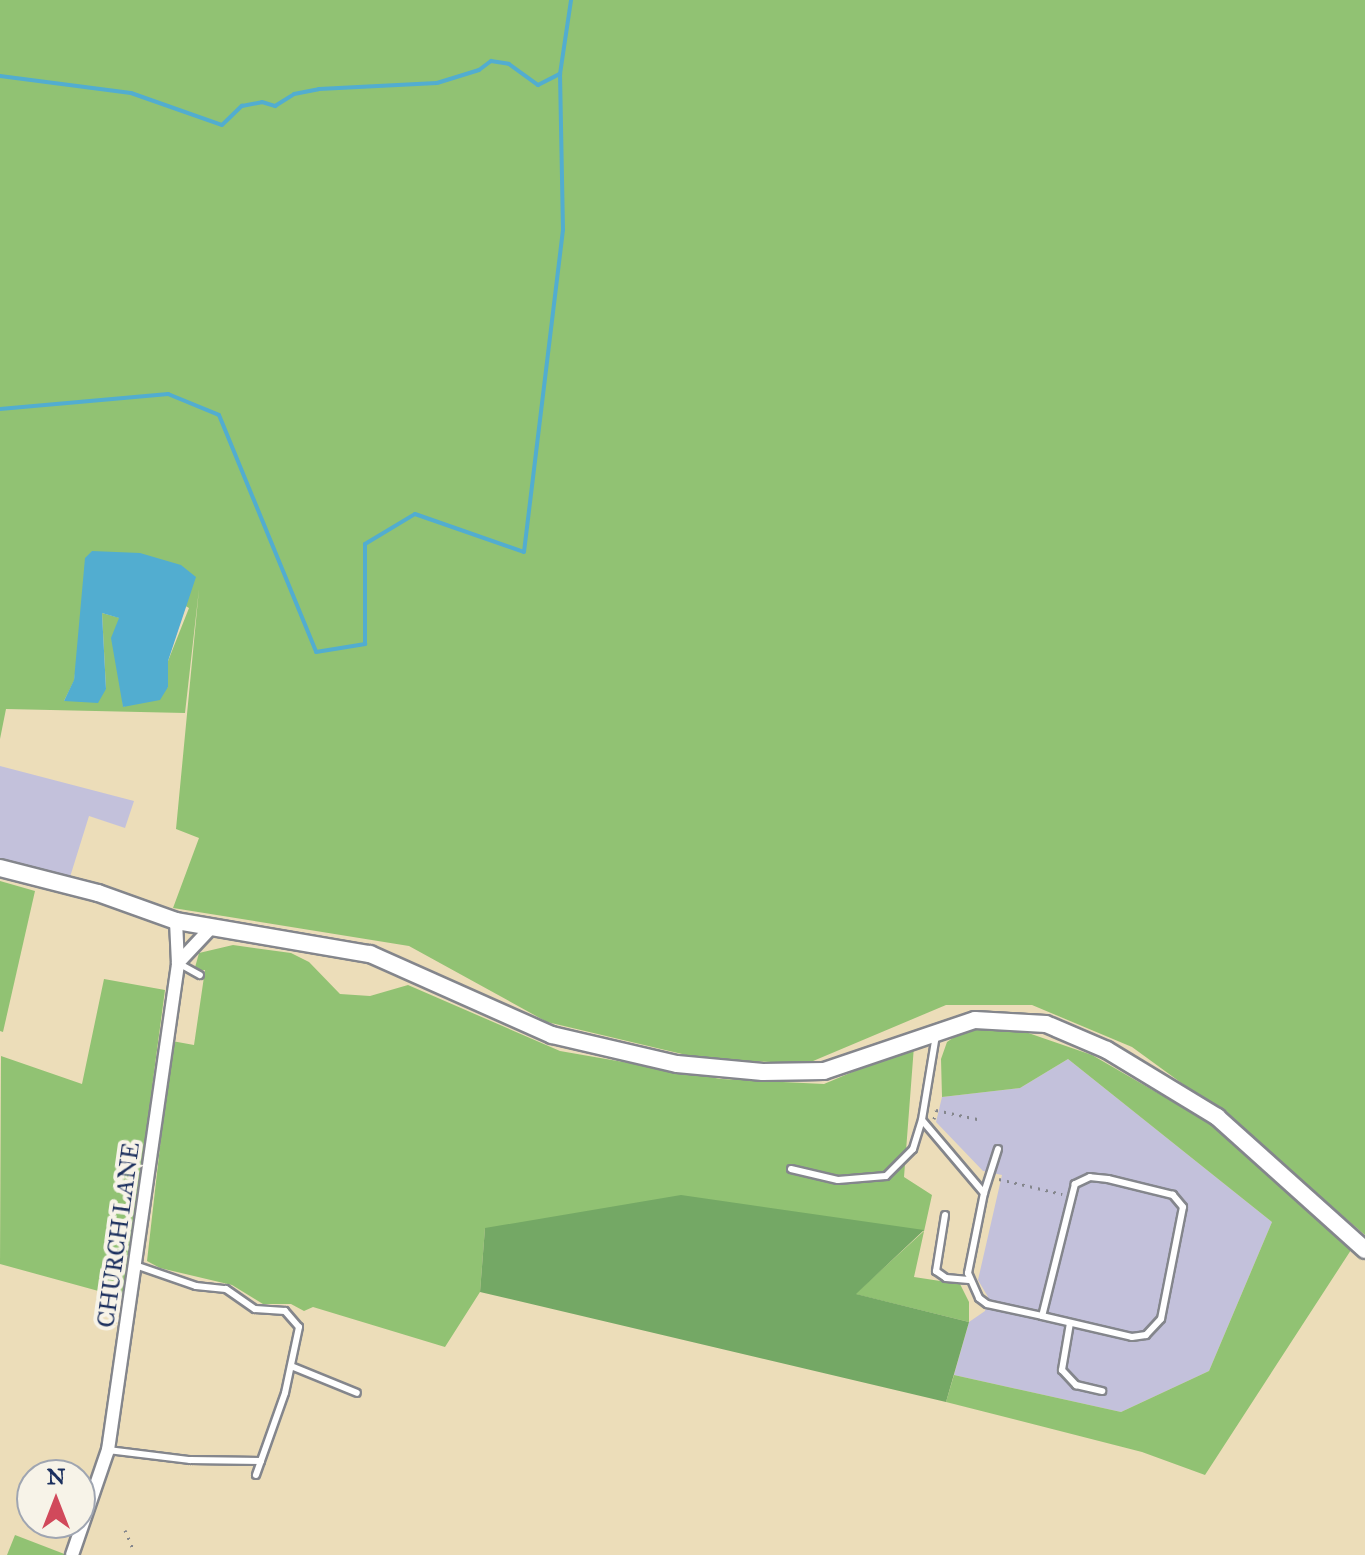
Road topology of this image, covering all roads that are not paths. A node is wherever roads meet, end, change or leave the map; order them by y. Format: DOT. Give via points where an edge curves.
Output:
graph roads {
  1 [pos="0,868"];
  2 [pos="176,921"];
  3 [pos="211,928"];
  4 [pos="178,963"];
  5 [pos="200,975"];
  6 [pos="935,1029"];
  7 [pos="922,1120"];
  8 [pos="998,1149"];
  9 [pos="791,1169"];
  10 [pos="984,1193"];
  11 [pos="945,1215"];
  12 [pos="1365,1250"];
  13 [pos="138,1266"];
  14 [pos="969,1280"];
  15 [pos="1042,1316"];
  16 [pos="1070,1323"];
  17 [pos="291,1366"];
  18 [pos="1102,1391"];
  19 [pos="357,1393"];
  20 [pos="108,1450"];
  21 [pos="261,1461"];
  22 [pos="256,1475"];
  23 [pos="72,1555"];
  1 -- 2 [label="street" via="98,893"];
  2 -- 3 [label="street"];
  2 -- 4 [label="street, CHURCH LANE"];
  3 -- 4 [label="street"];
  3 -- 6 [label="street" via="370,954 552,1035 677,1064 824,1071"];
  4 -- 5 [label="lane"];
  4 -- 13 [label="street, CHURCH LANE"];
  6 -- 7 [label="lane" via="935,1058"];
  6 -- 12 [label="street" via="975,1020 1023,1019 1107,1050 1217,1117"];
  7 -- 9 [label="lane" via="913,1149 886,1176 838,1180"];
  7 -- 10 [label="lane"];
  8 -- 10 [label="lane"];
  10 -- 14 [label="lane"];
  11 -- 14 [label="lane" via="936,1271 946,1278"];
  13 -- 17 [label="lane" via="196,1286 226,1289 255,1309 285,1311 299,1327"];
  13 -- 20 [label="street, CHURCH LANE"];
  14 -- 15 [label="lane" via="987,1304"];
  15 -- 16 [label="lane"];
  15 -- 16 [label="lane" via="1075,1184 1090,1177 1108,1179 1173,1195 1183,1207 1183,1220 1156,1329 1132,1337"];
  16 -- 18 [label="lane" via="1062,1370 1076,1385"];
  17 -- 19 [label="lane"];
  17 -- 21 [label="lane"];
  20 -- 21 [label="lane" via="190,1460"];
  20 -- 23 [label="street, CHURCH LANE"];
  21 -- 22 [label="lane"];
}
